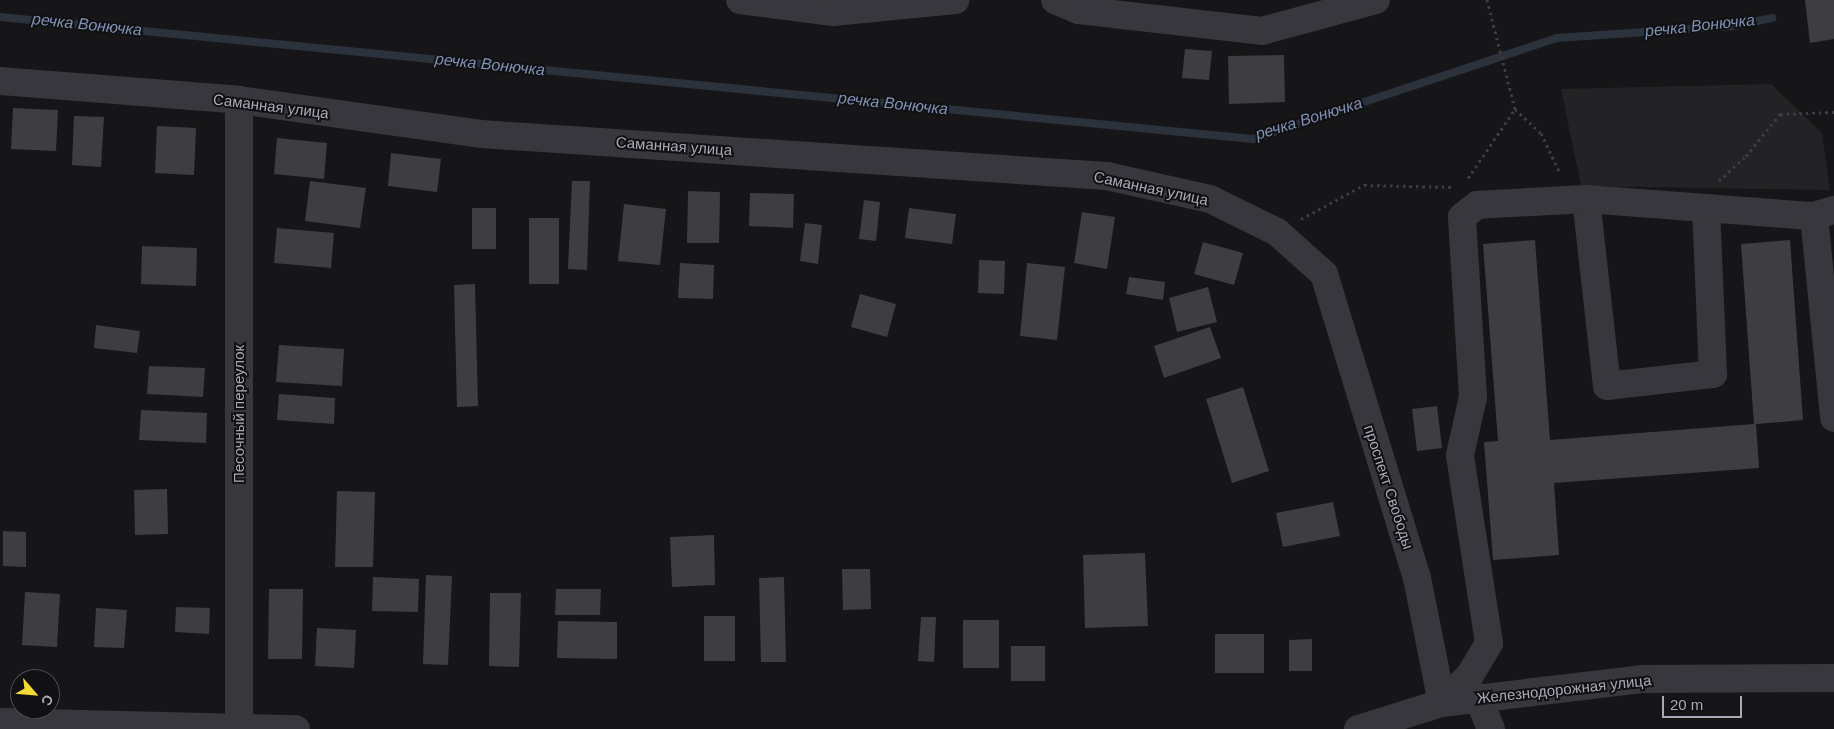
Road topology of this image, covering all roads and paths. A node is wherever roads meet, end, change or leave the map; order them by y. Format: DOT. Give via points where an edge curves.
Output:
graph roads {
  1 [pos="740,0"];
  2 [pos="955,0"];
  3 [pos="1054,0"];
  4 [pos="1376,0"];
  5 [pos="1487,0"];
  6 [pos="0,81"];
  7 [pos="239,100"];
  8 [pos="1515,109"];
  9 [pos="1834,112"];
  10 [pos="1579,199"];
  11 [pos="1706,209"];
  12 [pos="1824,213"];
  13 [pos="1277,232"];
  14 [pos="1324,274"];
  15 [pos="1834,418"];
  16 [pos="1834,678"];
  17 [pos="1478,697"];
  18 [pos="1442,703"];
  19 [pos="0,722"];
  20 [pos="239,728"];
  21 [pos="296,729"];
  22 [pos="1358,729"];
  23 [pos="1491,729"];
  1 -- 2 [label="street" via="833,12"];
  3 -- 4 [label="street" via="1078,10 1262,31"];
  5 -- 8 [label="path"];
  6 -- 7 [label="street, Саманная улица"];
  7 -- 13 [label="street, Саманная улица" via="481,134 1107,176 1210,199"];
  7 -- 20 [label="street, Песочный переулок"];
  8 -- 10 [label="path" via="1541,133"];
  8 -- 13 [label="path" via="1462,187 1364,185"];
  9 -- 11 [label="path" via="1780,114 1746,156 1722,174"];
  10 -- 11 [label="street"];
  10 -- 11 [label="street" via="1607,386 1713,374"];
  10 -- 18 [label="street" via="1478,205 1462,217 1473,397 1460,455 1489,643 1470,675"];
  11 -- 12 [label="street"];
  12 -- 15 [label="street"];
  13 -- 14 [label="street, Саманная улица"];
  14 -- 18 [label="street, проспект Свободы" via="1417,578"];
  16 -- 17 [label="street, Железнодорожная улица" via="1642,679"];
  17 -- 18 [label="street, Железнодорожная улица"];
  17 -- 23 [label="street"];
  18 -- 22 [label="street, Железнодорожная улица"];
  19 -- 20 [label="street"];
  20 -- 21 [label="street"];
}
